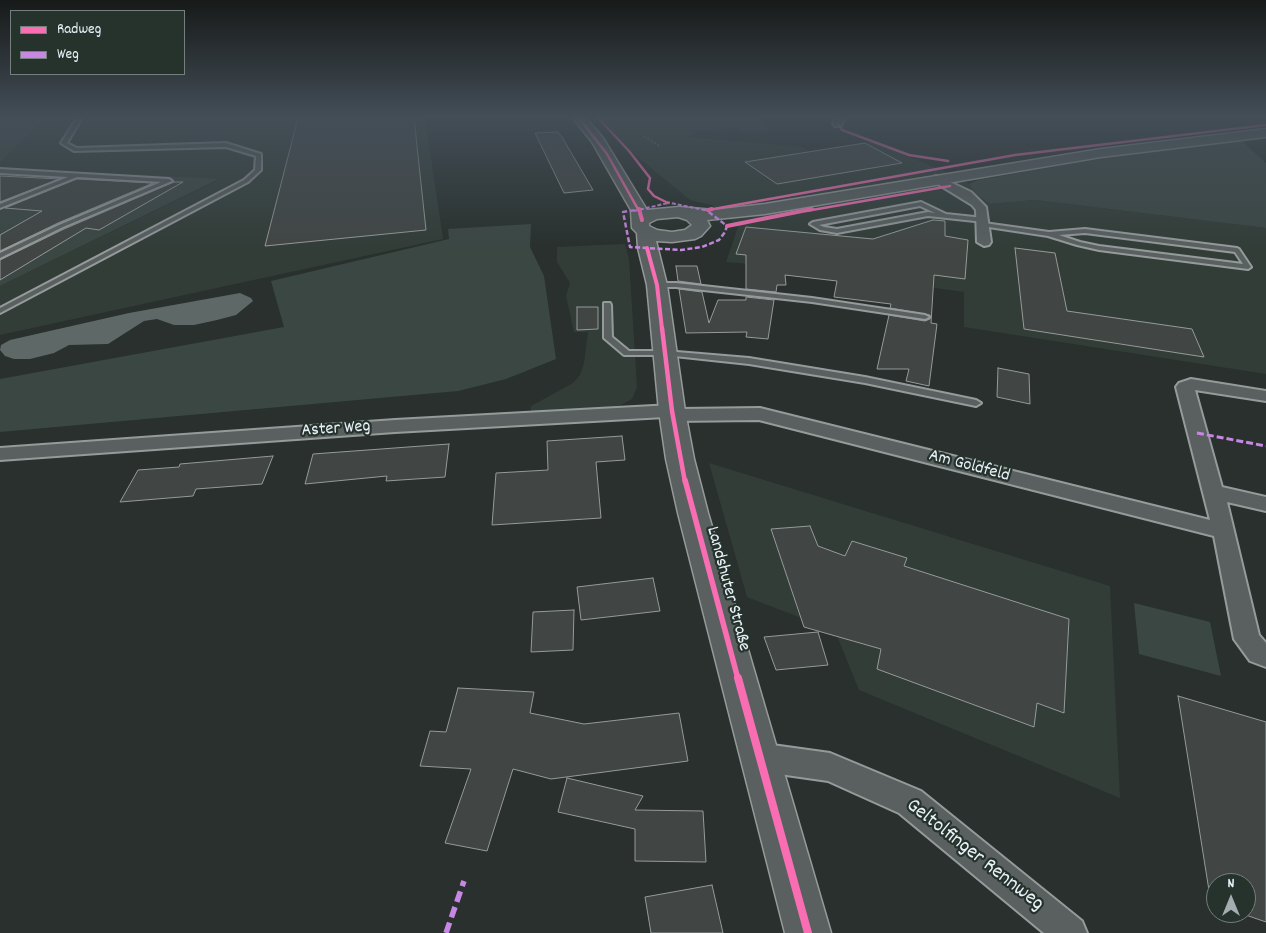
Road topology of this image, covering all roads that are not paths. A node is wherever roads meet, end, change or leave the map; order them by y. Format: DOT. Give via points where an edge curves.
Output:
graph roads {
  1 [pos="259,162"];
  2 [pos="610,162"];
  3 [pos="1048,162"];
  4 [pos="0,171"];
  5 [pos="78,175"];
  6 [pos="937,179"];
  7 [pos="625,186"];
  8 [pos="0,206"];
  9 [pos="766,209"];
  10 [pos="679,213"];
  11 [pos="944,215"];
  12 [pos="984,223"];
  13 [pos="644,226"];
  14 [pos="701,226"];
  15 [pos="1050,234"];
  16 [pos="682,236"];
  17 [pos="984,242"];
  18 [pos="0,256"];
  19 [pos="657,285"];
  20 [pos="607,305"];
  21 [pos="0,311"];
  22 [pos="925,318"];
  23 [pos="664,354"];
  24 [pos="1266,396"];
  25 [pos="976,403"];
  26 [pos="672,413"];
  27 [pos="0,454"];
  28 [pos="1212,492"];
  29 [pos="1266,504"];
  30 [pos="1224,531"];
  31 [pos="1266,656"];
  32 [pos="758,757"];
  33 [pos="808,933"];
  34 [pos="1070,933"];
  1 -- 21 [label="lane" via="258,170 246,181"];
  2 -- 7 [label="main road, Landshuter Straße"];
  3 -- 6 [label="main road"];
  4 -- 5 [label="lane"];
  5 -- 8 [label="lane"];
  5 -- 18 [label="lane" via="169,180"];
  6 -- 9 [label="main road"];
  6 -- 12 [label="street" via="976,202 982,210"];
  7 -- 10 [label="main road, Landshuter Straße" via="654,206"];
  7 -- 13 [label="main road, Landshuter Straße"];
  9 -- 10 [label="main road" via="714,215"];
  9 -- 14 [label="main road, Landshuter Straße"];
  10 -- 13 [label="main road" via="653,214"];
  10 -- 14 [label="main road" via="698,219"];
  11 -- 11 [label="lane" via="928,214 837,232 813,224 921,204"];
  11 -- 12 [label="lane"];
  12 -- 15 [label="lane"];
  12 -- 17 [label="street"];
  13 -- 16 [label="main road" via="662,236"];
  13 -- 19 [label="main road, Landshuter Straße" via="646,248"];
  14 -- 16 [label="main road, Landshuter Straße" via="695,232"];
  15 -- 15 [label="lane" via="1099,248 1248,267 1237,250 1085,232"];
  16 -- 19 [label="main road, Landshuter Straße" via="659,256"];
  19 -- 22 [label="lane" via="812,300"];
  19 -- 23 [label="main road, Landshuter Straße"];
  20 -- 23 [label="lane" via="608,338 627,353"];
  23 -- 25 [label="lane" via="749,361"];
  23 -- 26 [label="main road, Landshuter Straße"];
  24 -- 28 [label="street" via="1203,385 1185,387"];
  26 -- 27 [label="street, Aster Weg" via="356,429"];
  26 -- 30 [label="street, Am Goldfeld" via="771,416"];
  26 -- 32 [label="main road, Landshuter Straße" via="693,514"];
  28 -- 29 [label="street"];
  28 -- 30 [label="street"];
  30 -- 31 [label="street" via="1247,639"];
  32 -- 33 [label="main road, Landshuter Straße"];
  32 -- 34 [label="street, Geltolfinger Rennweg" via="830,767 910,802"];
}
